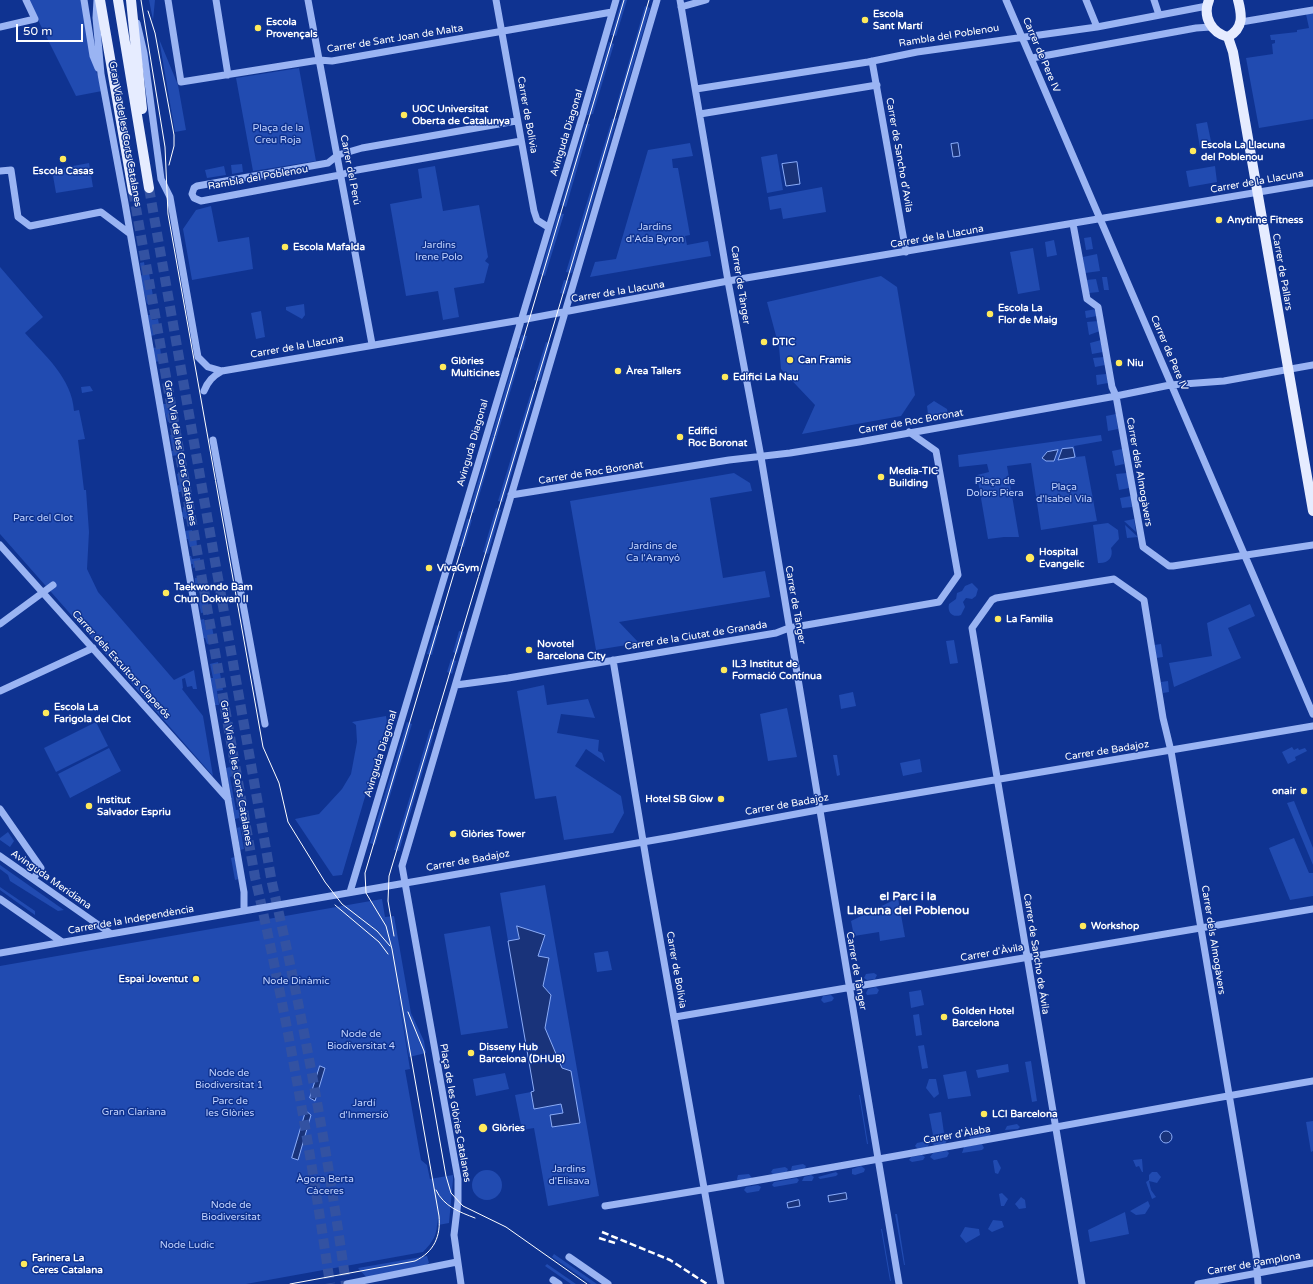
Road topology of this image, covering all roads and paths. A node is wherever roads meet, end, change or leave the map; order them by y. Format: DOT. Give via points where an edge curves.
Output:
graph roads {
  1 [pos="26,0"];
  2 [pos="84,0"];
  3 [pos="98,0"];
  4 [pos="118,0"];
  5 [pos="132,0"];
  6 [pos="168,0"];
  7 [pos="216,0"];
  8 [pos="308,0"];
  9 [pos="496,0"];
  10 [pos="616,0"];
  11 [pos="657,0"];
  12 [pos="706,0"];
  13 [pos="1006,0"];
  14 [pos="1086,0"];
  15 [pos="1154,0"];
  16 [pos="1238,0"];
  17 [pos="1243,0"];
  18 [pos="680,3"];
  19 [pos="1208,3"];
  20 [pos="1313,10"];
  21 [pos="612,12"];
  22 [pos="1159,15"];
  23 [pos="1241,22"];
  24 [pos="0,27"];
  25 [pos="1097,27"];
  26 [pos="1211,27"];
  27 [pos="501,33"];
  28 [pos="1228,37"];
  29 [pos="1023,38"];
  30 [pos="1032,58"];
  31 [pos="319,60"];
  32 [pos="872,61"];
  33 [pos="101,74"];
  34 [pos="228,75"];
  35 [pos="877,85"];
  36 [pos="696,89"];
  37 [pos="700,114"];
  38 [pos="516,121"];
  39 [pos="521,141"];
  40 [pos="338,155"];
  41 [pos="145,157"];
  42 [pos="0,171"];
  43 [pos="340,175"];
  44 [pos="1313,183"];
  45 [pos="150,188"];
  46 [pos="133,191"];
  47 [pos="1256,192"];
  48 [pos="1101,220"];
  49 [pos="1073,224"];
  50 [pos="548,227"];
  51 [pos="130,233"];
  52 [pos="906,252"];
  53 [pos="728,281"];
  54 [pos="565,311"];
  55 [pos="521,320"];
  56 [pos="372,344"];
  57 [pos="1313,366"];
  58 [pos="222,371"];
  59 [pos="1288,371"];
  60 [pos="1170,385"];
  61 [pos="204,391"];
  62 [pos="1116,396"];
  63 [pos="909,432"];
  64 [pos="213,440"];
  65 [pos="761,457"];
  66 [pos="511,495"];
  67 [pos="1313,511"];
  68 [pos="0,545"];
  69 [pos="1313,545"];
  70 [pos="1244,555"];
  71 [pos="53,585"];
  72 [pos="42,593"];
  73 [pos="0,624"];
  74 [pos="789,628"];
  75 [pos="972,628"];
  76 [pos="93,648"];
  77 [pos="613,660"];
  78 [pos="456,685"];
  79 [pos="0,691"];
  80 [pos="1313,714"];
  81 [pos="265,724"];
  82 [pos="1313,726"];
  83 [pos="1171,751"];
  84 [pos="997,780"];
  85 [pos="228,799"];
  86 [pos="0,808"];
  87 [pos="819,810"];
  88 [pos="643,842"];
  89 [pos="0,856"];
  90 [pos="33,879"];
  91 [pos="404,882"];
  92 [pos="350,892"];
  93 [pos="0,899"];
  94 [pos="265,907"];
  95 [pos="1313,909"];
  96 [pos="244,910"];
  97 [pos="1200,927"];
  98 [pos="110,934"];
  99 [pos="62,942"];
  100 [pos="0,953"];
  101 [pos="1026,958"];
  102 [pos="848,987"];
  103 [pos="675,1017"];
  104 [pos="1313,1081"];
  105 [pos="1228,1096"];
  106 [pos="1056,1128"];
  107 [pos="878,1159"];
  108 [pos="705,1191"];
  109 [pos="605,1206"];
  110 [pos="569,1257"];
  111 [pos="456,1262"];
  112 [pos="1313,1263"];
  113 [pos="1258,1273"];
  114 [pos="347,1284"];
  115 [pos="461,1284"];
  116 [pos="608,1284"];
  117 [pos="720,1284"];
  118 [pos="899,1284"];
  119 [pos="1082,1284"];
  120 [pos="1198,1284"];
  121 [pos="1258,1284"];
  1 -- 24 [label="street" via="35,19"];
  2 -- 33 [label="street" via="93,56"];
  3 -- 33 [label="street, Gran Via de les Corts Catalanes" via="96,18"];
  3 -- 46 [label="main road, Gran Via de les Corts Catalanes"];
  4 -- 41 [label="main road, Gran Via de les Corts Catalanes"];
  5 -- 41 [label="main road"];
  5 -- 58 [label="street" via="144,54 162,179 170,197 198,357 208,367"];
  6 -- 34 [label="street, Carrer de Sant Joan de Malta" via="181,82"];
  7 -- 34 [label="street"];
  8 -- 31 [label="street, Carrer del Perú"];
  9 -- 27 [label="street, Carrer de Bolívia"];
  10 -- 21 [label="street, Avinguda Diagonal"];
  11 -- 54 [label="street"];
  12 -- 18 [label="street"];
  13 -- 29 [label="street, Carrer de Pere IV"];
  14 -- 25 [label="street"];
  15 -- 22 [label="street"];
  16 -- 17 [label="street"];
  16 -- 23 [label="main road"];
  18 -- 36 [label="street, Carrer de Tànger"];
  19 -- 22 [label="street, Rambla del Poblenou"];
  19 -- 26 [label="main road, Rambla del Poblenou"];
  20 -- 23 [label="street"];
  21 -- 27 [label="street, Carrer de Sant Joan de Malta"];
  21 -- 50 [label="street, Avinguda Diagonal"];
  22 -- 25 [label="street, Rambla del Poblenou"];
  23 -- 28 [label="main road" via="1237,31"];
  25 -- 29 [label="street, Rambla del Poblenou"];
  26 -- 28 [label="main road"];
  26 -- 30 [label="street"];
  27 -- 31 [label="street, Carrer de Sant Joan de Malta" via="332,61"];
  27 -- 38 [label="street, Carrer de Bolívia"];
  28 -- 47 [label="main road, Carrer de Pallars" via="1233,52"];
  29 -- 30 [label="street, Carrer de Pere IV"];
  29 -- 32 [label="street, Rambla del Poblenou" via="916,52"];
  30 -- 48 [label="street, Carrer de Pere IV"];
  31 -- 34 [label="street, Carrer de Sant Joan de Malta"];
  31 -- 40 [label="street, Carrer del Perú"];
  32 -- 35 [label="street, Carrer de Sancho d'Avila"];
  32 -- 36 [label="street, Rambla del Poblenou"];
  33 -- 51 [label="street, Gran Via de les Corts Catalanes"];
  35 -- 37 [label="street"];
  35 -- 52 [label="street, Carrer de Sancho d'Avila"];
  36 -- 37 [label="street, Carrer de Tànger"];
  37 -- 53 [label="street, Carrer de Tànger"];
  38 -- 39 [label="street, Carrer de Bolívia"];
  38 -- 40 [label="street, Rambla del Poblenou" via="362,148"];
  39 -- 43 [label="street, Rambla del Poblenou"];
  39 -- 50 [label="street, Carrer de Bolívia" via="534,211 537,220"];
  40 -- 43 [label="street, Carrer del Perú"];
  40 -- 43 [label="street, Rambla del Poblenou" via="322,164 197,186 192,194 201,201"];
  41 -- 45 [label="main road, Gran Via de les Corts Catalanes"];
  42 -- 51 [label="street" via="11,170 18,217 30,226 100,212"];
  43 -- 56 [label="street, Carrer del Perú"];
  44 -- 47 [label="street, Carrer de la Llacuna"];
  47 -- 48 [label="street, Carrer de la Llacuna"];
  47 -- 59 [label="main road, Carrer de Pallars"];
  48 -- 49 [label="street, Carrer de la Llacuna"];
  48 -- 60 [label="street, Carrer de Pere IV"];
  49 -- 52 [label="street, Carrer de la Llacuna"];
  49 -- 62 [label="street" via="1087,299 1098,307 1112,387"];
  50 -- 55 [label="street, Avinguda Diagonal"];
  51 -- 85 [label="street, Gran Via de les Corts Catalanes"];
  52 -- 53 [label="street, Carrer de la Llacuna"];
  53 -- 54 [label="street, Carrer de la Llacuna"];
  53 -- 65 [label="street, Carrer de Tànger"];
  54 -- 55 [label="street, Carrer de la Llacuna"];
  54 -- 66 [label="street"];
  55 -- 56 [label="street, Carrer de la Llacuna"];
  55 -- 92 [label="street, Avinguda Diagonal"];
  56 -- 58 [label="street, Carrer de la Llacuna"];
  57 -- 59 [label="street, Carrer de Roc Boronat"];
  58 -- 61 [label="street" via="213,376"];
  59 -- 60 [label="street, Carrer de Roc Boronat"];
  59 -- 67 [label="main road, Carrer de Pallars"];
  60 -- 62 [label="street, Carrer de Roc Boronat"];
  60 -- 70 [label="street, Carrer de Pere IV"];
  62 -- 63 [label="street, Carrer de Roc Boronat"];
  62 -- 70 [label="street, Carrer dels Almogàvers" via="1143,547 1169,566"];
  63 -- 65 [label="street, Carrer de Roc Boronat"];
  63 -- 74 [label="street, Carrer de la Ciutat de Granada" via="936,451 958,575 939,602"];
  64 -- 81 [label="street"];
  65 -- 66 [label="street, Carrer de Roc Boronat"];
  65 -- 74 [label="street, Carrer de Tànger"];
  66 -- 78 [label="street"];
  68 -- 72 [label="street, Carrer dels Escultors Claperós"];
  69 -- 70 [label="street"];
  70 -- 80 [label="street, Carrer de Pere IV"];
  71 -- 72 [label="street"];
  72 -- 73 [label="street"];
  72 -- 76 [label="street, Carrer dels Escultors Claperós"];
  74 -- 77 [label="street, Carrer de la Ciutat de Granada" via="776,633"];
  74 -- 87 [label="street, Carrer de Tànger"];
  75 -- 83 [label="street, Carrer dels Almogàvers" via="992,600 1114,579 1144,600 1163,718"];
  75 -- 84 [label="street, Carrer de Sancho de Ávila"];
  76 -- 79 [label="street"];
  76 -- 85 [label="street, Carrer dels Escultors Claperós"];
  77 -- 78 [label="street, Carrer de la Ciutat de Granada"];
  77 -- 88 [label="street, Carrer de Bolívia"];
  78 -- 91 [label="street" via="402,866"];
  82 -- 83 [label="street, Carrer de Badajoz"];
  83 -- 84 [label="street, Carrer de Badajoz"];
  83 -- 97 [label="street, Carrer dels Almogàvers"];
  84 -- 87 [label="street, Carrer de Badajoz"];
  84 -- 101 [label="street, Carrer de Sancho de Ávila"];
  85 -- 96 [label="street, Gran Via de les Corts Catalanes" via="244,892"];
  86 -- 90 [label="street" via="41,868"];
  87 -- 88 [label="street, Carrer de Badajoz"];
  87 -- 102 [label="street, Carrer de Tànger"];
  88 -- 91 [label="street, Carrer de Badajoz"];
  88 -- 103 [label="street, Carrer de Bolívia"];
  89 -- 90 [label="street, Avinguda Meridiana"];
  90 -- 98 [label="street, Avinguda Meridiana"];
  91 -- 92 [label="street, Carrer de Badajoz"];
  91 -- 111 [label="street, Plaça de les Glòries Catalanes" via="458,1179 454,1235"];
  92 -- 94 [label="street, Carrer de Badajoz"];
  93 -- 99 [label="street"];
  94 -- 96 [label="street, Carrer de la Independència"];
  95 -- 97 [label="street, Carrer d'Àvila"];
  96 -- 98 [label="street, Carrer de la Independència"];
  97 -- 101 [label="street, Carrer d'Àvila"];
  97 -- 105 [label="street, Carrer dels Almogàvers"];
  98 -- 99 [label="street, Carrer de la Independència"];
  99 -- 100 [label="street, Carrer de la Independència"];
  101 -- 102 [label="street, Carrer d'Àvila"];
  101 -- 106 [label="street, Carrer de Sancho de Ávila"];
  102 -- 103 [label="street, Carrer d'Àvila"];
  102 -- 107 [label="street, Carrer de Tànger"];
  103 -- 108 [label="street, Carrer de Bolívia"];
  104 -- 105 [label="street, Carrer d'Àlaba"];
  105 -- 106 [label="street, Carrer d'Àlaba"];
  105 -- 113 [label="street, Carrer dels Almogàvers"];
  106 -- 107 [label="street, Carrer d'Àlaba"];
  106 -- 119 [label="street, Carrer de Sancho de Ávila"];
  107 -- 108 [label="street, Carrer d'Àlaba"];
  107 -- 118 [label="street, Carrer de Tànger"];
  108 -- 109 [label="street, Carrer d'Àlaba"];
  108 -- 117 [label="street, Carrer de Bolívia"];
  110 -- 116 [label="street"];
  111 -- 114 [label="street"];
  111 -- 115 [label="street, Plaça de les Glòries Catalanes"];
  112 -- 113 [label="street, Carrer de Pamplona"];
  113 -- 120 [label="street, Carrer de Pamplona"];
  113 -- 121 [label="street, Carrer dels Almogàvers"];
}
